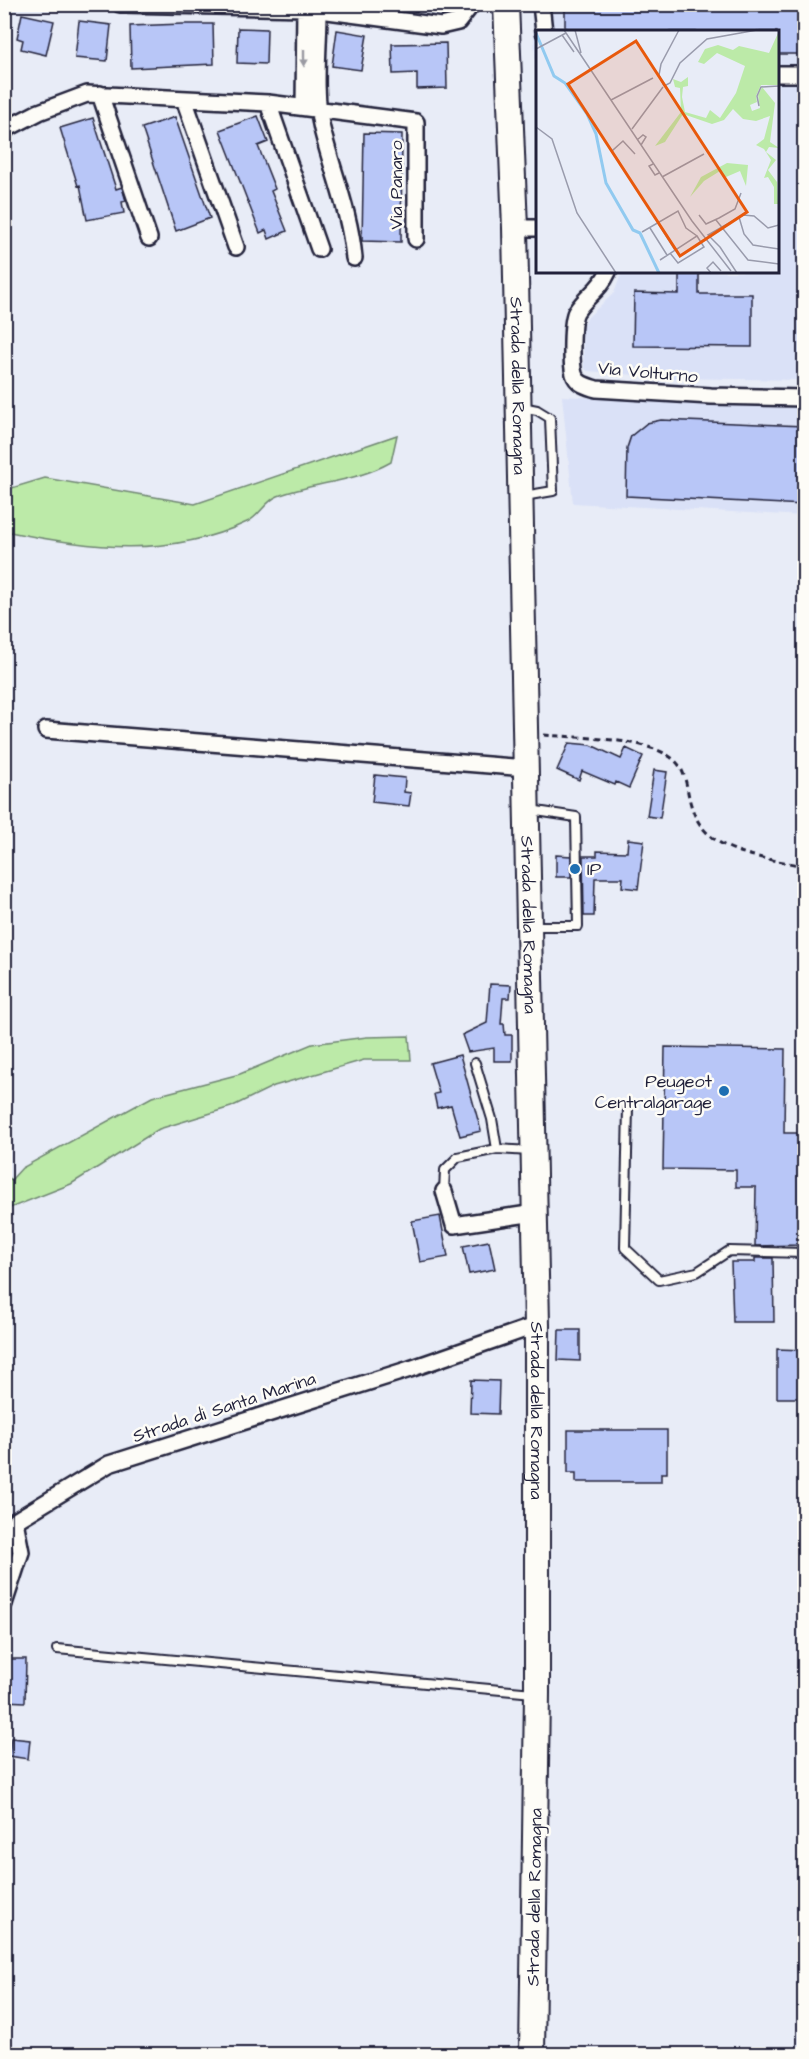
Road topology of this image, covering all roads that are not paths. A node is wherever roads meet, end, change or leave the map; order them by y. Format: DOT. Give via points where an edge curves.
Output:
graph roads {
  1 [pos="120,4"];
  2 [pos="472,4"];
  3 [pos="506,4"];
  4 [pos="541,4"];
  5 [pos="309,8"];
  6 [pos="544,30"];
  7 [pos="779,74"];
  8 [pos="804,74"];
  9 [pos="100,94"];
  10 [pos="184,99"];
  11 [pos="268,103"];
  12 [pos="311,108"];
  13 [pos="4,130"];
  14 [pos="526,228"];
  15 [pos="148,238"];
  16 [pos="416,239"];
  17 [pos="236,247"];
  18 [pos="319,249"];
  19 [pos="354,258"];
  20 [pos="608,273"];
  21 [pos="804,398"];
  22 [pos="519,407"];
  23 [pos="520,496"];
  24 [pos="46,730"];
  25 [pos="527,768"];
  26 [pos="528,810"];
  27 [pos="530,926"];
  28 [pos="475,1063"];
  29 [pos="628,1107"];
  30 [pos="497,1149"];
  31 [pos="534,1151"];
  32 [pos="444,1191"];
  33 [pos="535,1213"];
  34 [pos="804,1253"];
  35 [pos="537,1325"];
  36 [pos="10,1518"];
  37 [pos="4,1604"];
  38 [pos="57,1649"];
  39 [pos="537,1693"];
  40 [pos="532,2055"];
  1 -- 5 [label="street"];
  2 -- 5 [label="street" via="458,22 441,26"];
  3 -- 14 [label="main road, Strada della Romagna"];
  4 -- 6 [label="street"];
  5 -- 12 [label="street"];
  7 -- 8 [label="street"];
  9 -- 10 [label="street, Via Panaro"];
  9 -- 13 [label="street, Via Panaro" via="87,94"];
  9 -- 15 [label="street"];
  10 -- 11 [label="street, Via Panaro"];
  10 -- 17 [label="street"];
  11 -- 12 [label="street, Via Panaro"];
  11 -- 18 [label="street"];
  12 -- 16 [label="street, Via Panaro" via="416,122"];
  12 -- 19 [label="street" via="322,128 351,227"];
  14 -- 22 [label="main road, Strada della Romagna"];
  20 -- 21 [label="street, Via Volturno" via="602,286 575,314 574,374 582,385 596,390"];
  22 -- 23 [label="main road, Strada della Romagna"];
  22 -- 23 [label="lane" via="537,410 550,418 553,491"];
  23 -- 25 [label="main road, Strada della Romagna"];
  24 -- 25 [label="street"];
  25 -- 26 [label="main road, Strada della Romagna"];
  26 -- 27 [label="main road, Strada della Romagna"];
  26 -- 27 [label="lane" via="576,817 578,915 578,926"];
  27 -- 31 [label="main road, Strada della Romagna"];
  28 -- 30 [label="lane"];
  29 -- 34 [label="lane" via="625,1248 659,1280 697,1272 729,1251"];
  30 -- 31 [label="lane"];
  30 -- 32 [label="lane" via="458,1157 445,1170"];
  31 -- 33 [label="main road, Strada della Romagna"];
  32 -- 33 [label="street" via="454,1225"];
  33 -- 35 [label="main road, Strada della Romagna"];
  35 -- 36 [label="street, Strada di Santa Marina" via="410,1370 109,1464"];
  35 -- 39 [label="main road, Strada della Romagna"];
  36 -- 37 [label="street, Strada di Santa Marina" via="21,1552"];
  38 -- 39 [label="lane"];
  39 -- 40 [label="main road, Strada della Romagna"];
}
